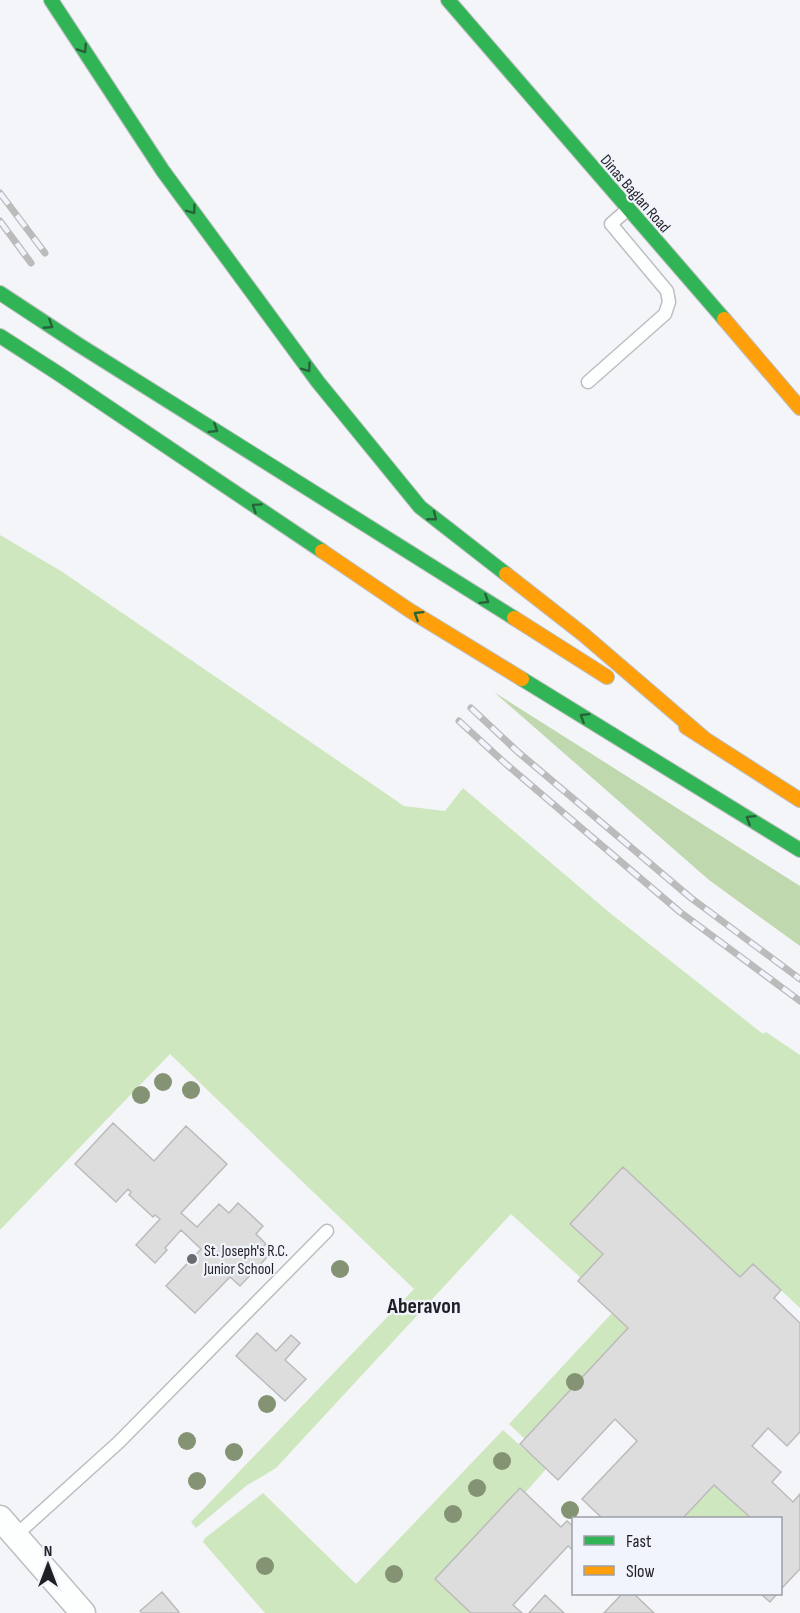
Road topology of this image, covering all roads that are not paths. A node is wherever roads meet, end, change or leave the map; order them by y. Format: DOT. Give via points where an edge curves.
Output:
graph roads {
  1 [pos="51,0"];
  2 [pos="448,0"];
  3 [pos="628,209"];
  4 [pos="0,293"];
  5 [pos="0,336"];
  6 [pos="588,382"];
  7 [pos="800,408"];
  8 [pos="705,739"];
  9 [pos="800,800"];
  10 [pos="800,850"];
  11 [pos="327,1231"];
  12 [pos="8,1527"];
  13 [pos="83,1613"];
  1 -- 8 [label="main road, one-way" via="163,171 318,382 420,507 584,635"];
  2 -- 3 [label="main road, Dinas Baglan Road"];
  3 -- 6 [label="lane" via="611,224 667,291 669,302 665,314"];
  3 -- 7 [label="main road, Dinas Baglan Road"];
  4 -- 8 [label="main road, one-way"];
  10 -- 5 [label="main road, one-way" via="410,610"];
  8 -- 9 [label="main road"];
  11 -- 12 [label="lane" via="119,1442"];
  12 -- 13 [label="street"];
}
